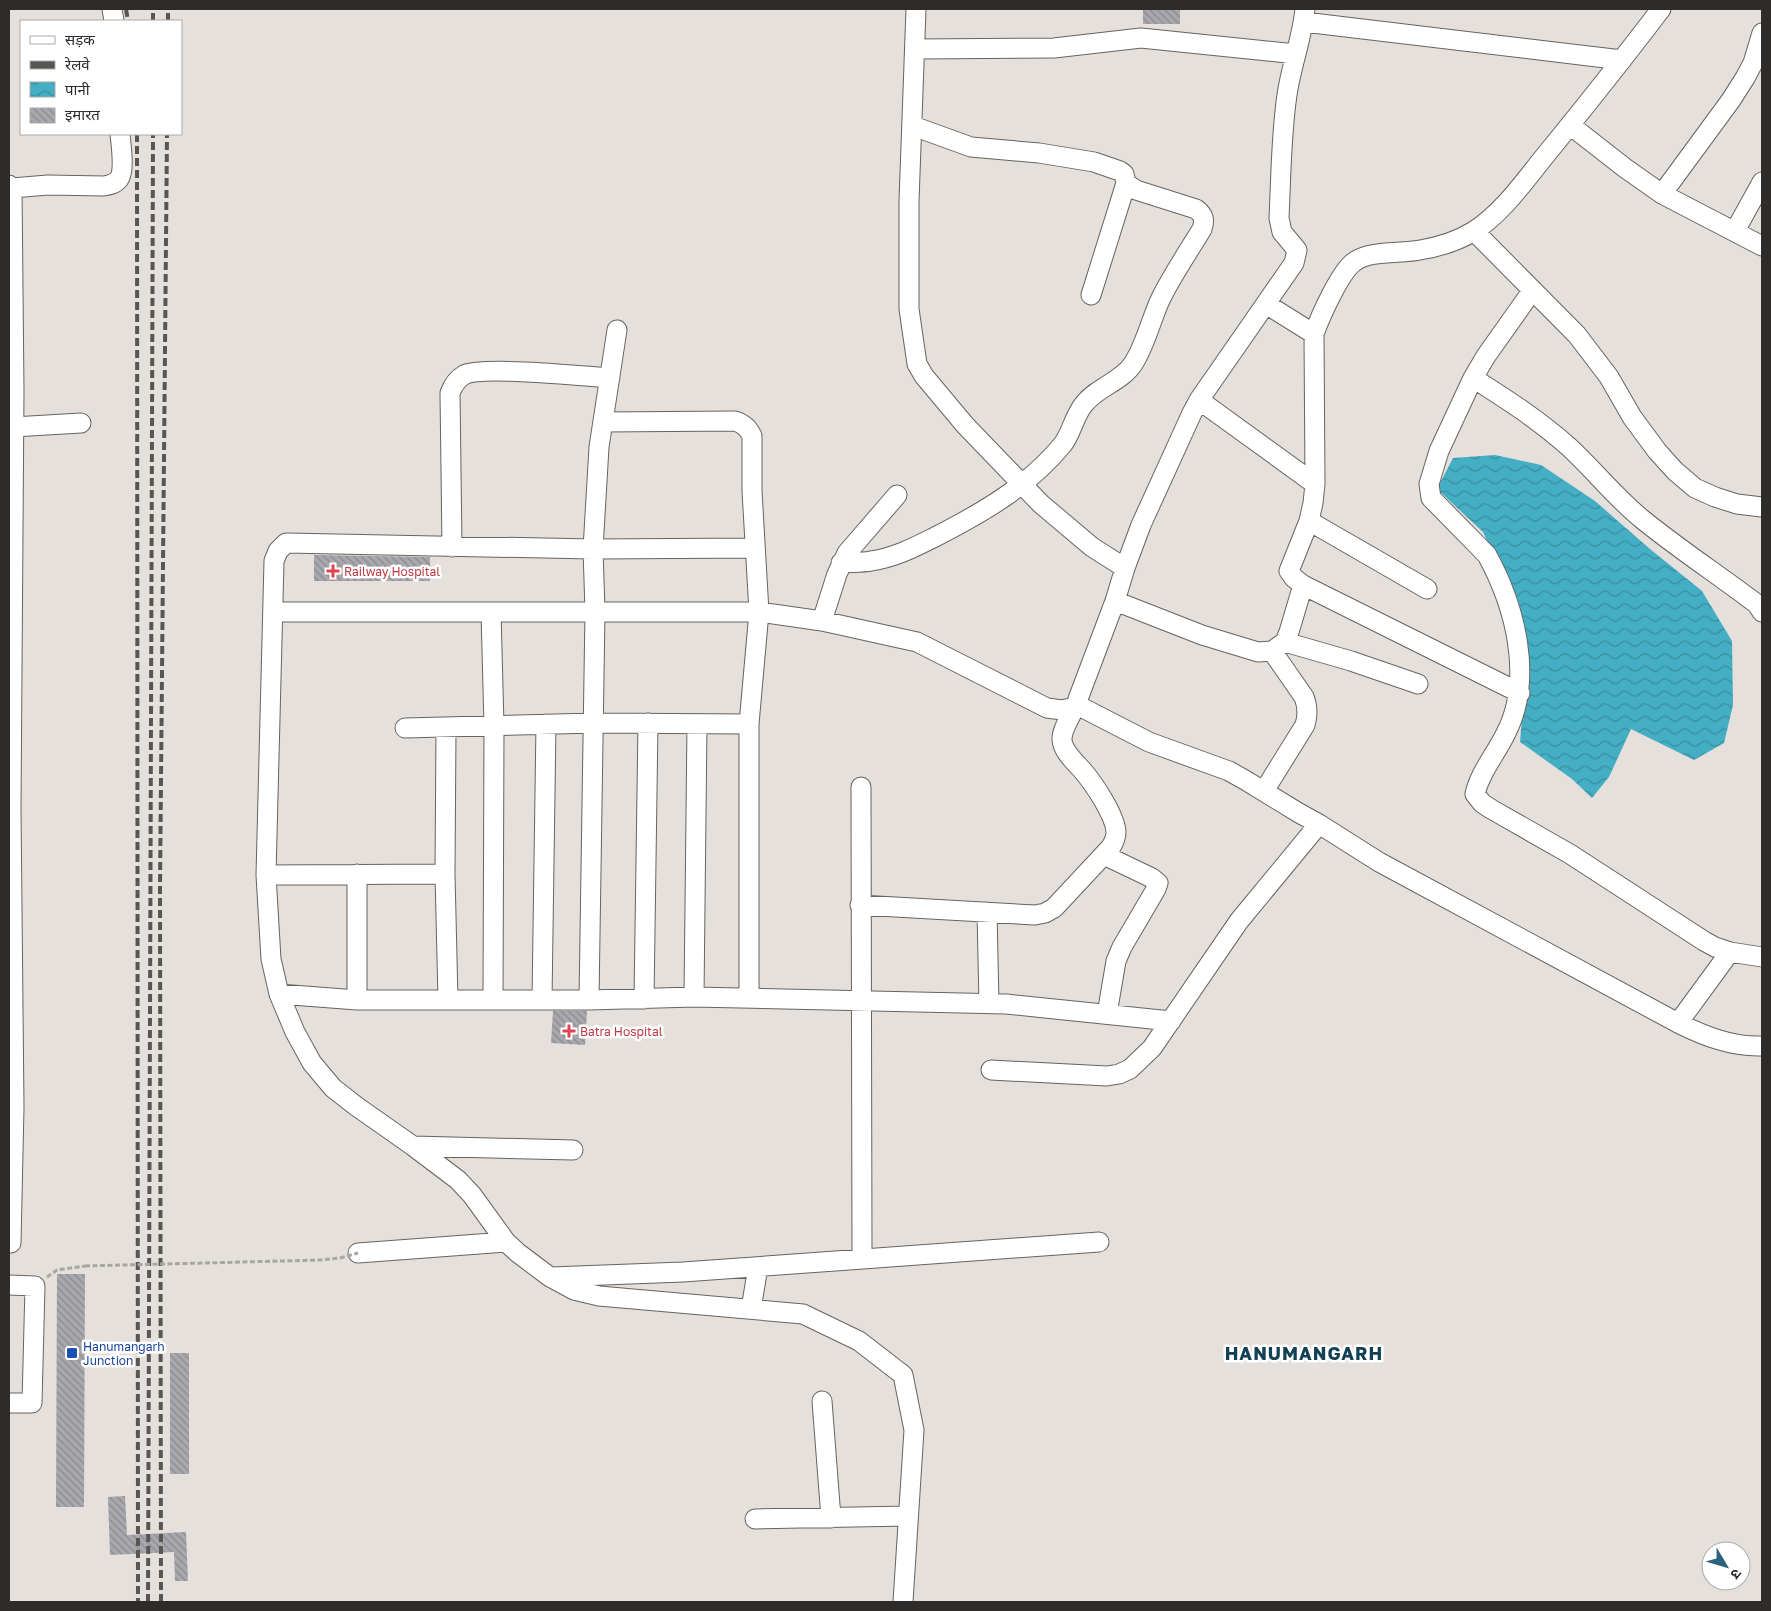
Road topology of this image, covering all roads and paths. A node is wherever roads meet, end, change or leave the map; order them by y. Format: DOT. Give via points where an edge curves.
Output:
graph roads {
  1 [pos="916,9"];
  2 [pos="1661,9"];
  3 [pos="1305,16"];
  4 [pos="1762,33"];
  5 [pos="916,49"];
  6 [pos="1296,54"];
  7 [pos="1622,60"];
  8 [pos="912,126"];
  9 [pos="1570,126"];
  10 [pos="120,135"];
  11 [pos="1762,182"];
  12 [pos="1126,183"];
  13 [pos="10,187"];
  14 [pos="1662,194"];
  15 [pos="1474,231"];
  16 [pos="1734,231"];
  17 [pos="1762,246"];
  18 [pos="1532,291"];
  19 [pos="1091,295"];
  20 [pos="1266,304"];
  21 [pos="617,330"];
  22 [pos="1314,334"];
  23 [pos="610,378"];
  24 [pos="1473,378"];
  25 [pos="1198,400"];
  26 [pos="603,422"];
  27 [pos="81,423"];
  28 [pos="12,438"];
  29 [pos="1022,484"];
  30 [pos="1315,484"];
  31 [pos="897,495"];
  32 [pos="1762,507"];
  33 [pos="1309,521"];
  34 [pos="452,547"];
  35 [pos="755,548"];
  36 [pos="593,549"];
  37 [pos="841,563"];
  38 [pos="1125,568"];
  39 [pos="1303,584"];
  40 [pos="1427,589"];
  41 [pos="1115,602"];
  42 [pos="595,611"];
  43 [pos="273,612"];
  44 [pos="491,612"];
  45 [pos="758,612"];
  46 [pos="1762,612"];
  47 [pos="822,621"];
  48 [pos="1278,647"];
  49 [pos="1418,684"];
  50 [pos="1520,693"];
  51 [pos="1077,707"];
  52 [pos="594,723"];
  53 [pos="648,723"];
  54 [pos="546,724"];
  55 [pos="697,724"];
  56 [pos="750,724"];
  57 [pos="494,726"];
  58 [pos="405,728"];
  59 [pos="446,728"];
  60 [pos="861,787"];
  61 [pos="1264,792"];
  62 [pos="1320,824"];
  63 [pos="10,833"];
  64 [pos="1104,855"];
  65 [pos="357,874"];
  66 [pos="445,874"];
  67 [pos="266,875"];
  68 [pos="860,904"];
  69 [pos="987,912"];
  70 [pos="1730,952"];
  71 [pos="1762,957"];
  72 [pos="279,994"];
  73 [pos="694,997"];
  74 [pos="749,998"];
  75 [pos="644,999"];
  76 [pos="357,1000"];
  77 [pos="448,1000"];
  78 [pos="492,1000"];
  79 [pos="542,1000"];
  80 [pos="589,1000"];
  81 [pos="861,1002"];
  82 [pos="989,1004"];
  83 [pos="1107,1014"];
  84 [pos="1171,1021"];
  85 [pos="1678,1023"];
  86 [pos="1762,1046"];
  87 [pos="991,1070"];
  88 [pos="414,1146"];
  89 [pos="573,1150"];
  90 [pos="506,1242"];
  91 [pos="1099,1242"];
  92 [pos="11,1243"];
  93 [pos="358,1253"];
  94 [pos="862,1259"];
  95 [pos="758,1267"];
  96 [pos="550,1277"];
  97 [pos="9,1285"];
  98 [pos="35,1286"];
  99 [pos="751,1310"];
  100 [pos="822,1401"];
  101 [pos="9,1403"];
  102 [pos="908,1516"];
  103 [pos="831,1518"];
  104 [pos="755,1519"];
  105 [pos="903,1602"];
  1 -- 5 [label="street"];
  2 -- 7 [label="street"];
  3 -- 6 [label="street"];
  3 -- 7 [label="street"];
  4 -- 14 [label="street" via="1745,78"];
  5 -- 6 [label="street" via="1054,48 1141,38"];
  5 -- 8 [label="street"];
  6 -- 20 [label="street" via="1286,97 1279,218 1282,232 1297,250 1294,263"];
  7 -- 9 [label="street"];
  8 -- 12 [label="street" via="971,148 1039,153 1094,162 1120,171"];
  8 -- 29 [label="street" via="909,309 918,364 924,376 965,425"];
  9 -- 14 [label="street"];
  9 -- 15 [label="street" via="1507,201"];
  10 -- 13 [label="street" via="122,171 113,184"];
  11 -- 16 [label="street"];
  12 -- 19 [label="street"];
  12 -- 29 [label="street" via="1136,190 1196,209 1202,214 1202,229 1161,298 1132,365 1093,394 1082,406 1062,445"];
  13 -- 28 [label="street"];
  14 -- 16 [label="street"];
  15 -- 18 [label="street"];
  15 -- 22 [label="street" via="1421,250 1375,254 1353,262 1327,302"];
  16 -- 17 [label="street"];
  18 -- 24 [label="street"];
  18 -- 32 [label="street" via="1595,358 1632,417 1675,471 1695,488 1715,497"];
  20 -- 22 [label="street"];
  20 -- 25 [label="street"];
  21 -- 23 [label="street"];
  22 -- 30 [label="street"];
  23 -- 26 [label="street"];
  23 -- 34 [label="street" via="490,371 465,374 455,383 450,393"];
  24 -- 46 [label="street" via="1551,431 1641,518 1746,596"];
  24 -- 50 [label="street" via="1439,451 1429,484 1431,498 1493,565 1517,640"];
  25 -- 30 [label="street"];
  25 -- 38 [label="street"];
  26 -- 35 [label="street" via="723,420 742,423 752,436"];
  26 -- 36 [label="street"];
  27 -- 28 [label="street"];
  28 -- 63 [label="street"];
  29 -- 37 [label="street" via="975,517 901,552 870,562"];
  29 -- 38 [label="street" via="1040,504 1092,547"];
  30 -- 33 [label="street"];
  31 -- 37 [label="street" via="855,542"];
  33 -- 39 [label="street" via="1289,571"];
  33 -- 40 [label="street"];
  34 -- 36 [label="street"];
  34 -- 43 [label="street" via="286,543 274,561"];
  35 -- 36 [label="street"];
  35 -- 45 [label="street"];
  36 -- 42 [label="street"];
  37 -- 47 [label="street"];
  38 -- 41 [label="street"];
  39 -- 48 [label="street" via="1289,632"];
  39 -- 50 [label="street"];
  41 -- 48 [label="street" via="1258,652"];
  41 -- 51 [label="street"];
  42 -- 44 [label="street"];
  42 -- 45 [label="street"];
  42 -- 52 [label="street"];
  43 -- 44 [label="street"];
  43 -- 67 [label="street"];
  44 -- 57 [label="street"];
  45 -- 47 [label="street"];
  45 -- 56 [label="street"];
  47 -- 51 [label="street" via="917,642 1047,708"];
  48 -- 49 [label="street" via="1351,661"];
  48 -- 61 [label="street" via="1304,697 1308,716"];
  50 -- 70 [label="street" via="1506,734 1478,781 1475,794 1482,803 1570,854 1704,941"];
  51 -- 61 [label="street" via="1149,742 1229,771"];
  51 -- 64 [label="street" via="1062,740 1068,754 1093,784 1112,819 1116,839"];
  52 -- 53 [label="street"];
  52 -- 54 [label="street"];
  52 -- 80 [label="street"];
  53 -- 55 [label="street"];
  53 -- 75 [label="street"];
  54 -- 57 [label="street"];
  54 -- 79 [label="street"];
  55 -- 56 [label="street"];
  55 -- 73 [label="street"];
  56 -- 74 [label="street"];
  57 -- 59 [label="street"];
  57 -- 78 [label="street"];
  58 -- 59 [label="street"];
  59 -- 66 [label="street"];
  60 -- 68 [label="street"];
  61 -- 62 [label="street"];
  62 -- 84 [label="street" via="1239,920"];
  62 -- 85 [label="street" via="1379,862"];
  63 -- 92 [label="street" via="14,1070"];
  64 -- 69 [label="street" via="1063,900 1045,913"];
  64 -- 83 [label="street" via="1158,883 1116,961"];
  65 -- 66 [label="street"];
  65 -- 67 [label="street"];
  65 -- 76 [label="street"];
  66 -- 77 [label="street"];
  67 -- 72 [label="street" via="271,959"];
  68 -- 69 [label="street"];
  68 -- 81 [label="street"];
  69 -- 82 [label="street"];
  70 -- 71 [label="street"];
  70 -- 85 [label="street"];
  72 -- 76 [label="street"];
  72 -- 88 [label="street" via="312,1063 333,1088"];
  73 -- 74 [label="street"];
  73 -- 75 [label="street"];
  74 -- 81 [label="street"];
  75 -- 80 [label="street"];
  76 -- 77 [label="street"];
  77 -- 78 [label="street"];
  78 -- 79 [label="street"];
  79 -- 80 [label="street"];
  81 -- 82 [label="street"];
  81 -- 94 [label="street"];
  82 -- 83 [label="street"];
  83 -- 84 [label="street"];
  84 -- 87 [label="street" via="1152,1048 1130,1069 1119,1074"];
  85 -- 86 [label="street" via="1724,1042"];
  88 -- 89 [label="street"];
  88 -- 90 [label="street" via="458,1180"];
  90 -- 93 [label="street"];
  90 -- 96 [label="street"];
  91 -- 94 [label="street"];
  93 -- 98 [label="path, bridge" via="321,1260 85,1266 58,1270"];
  94 -- 95 [label="street"];
  95 -- 96 [label="street"];
  95 -- 99 [label="street"];
  96 -- 99 [label="street" via="574,1290 600,1296"];
  97 -- 98 [label="street"];
  98 -- 101 [label="street" via="32,1403"];
  99 -- 102 [label="street" via="802,1314 859,1341 903,1375 914,1430"];
  100 -- 103 [label="street"];
  102 -- 103 [label="street"];
  102 -- 105 [label="street"];
  103 -- 104 [label="street"];
}
